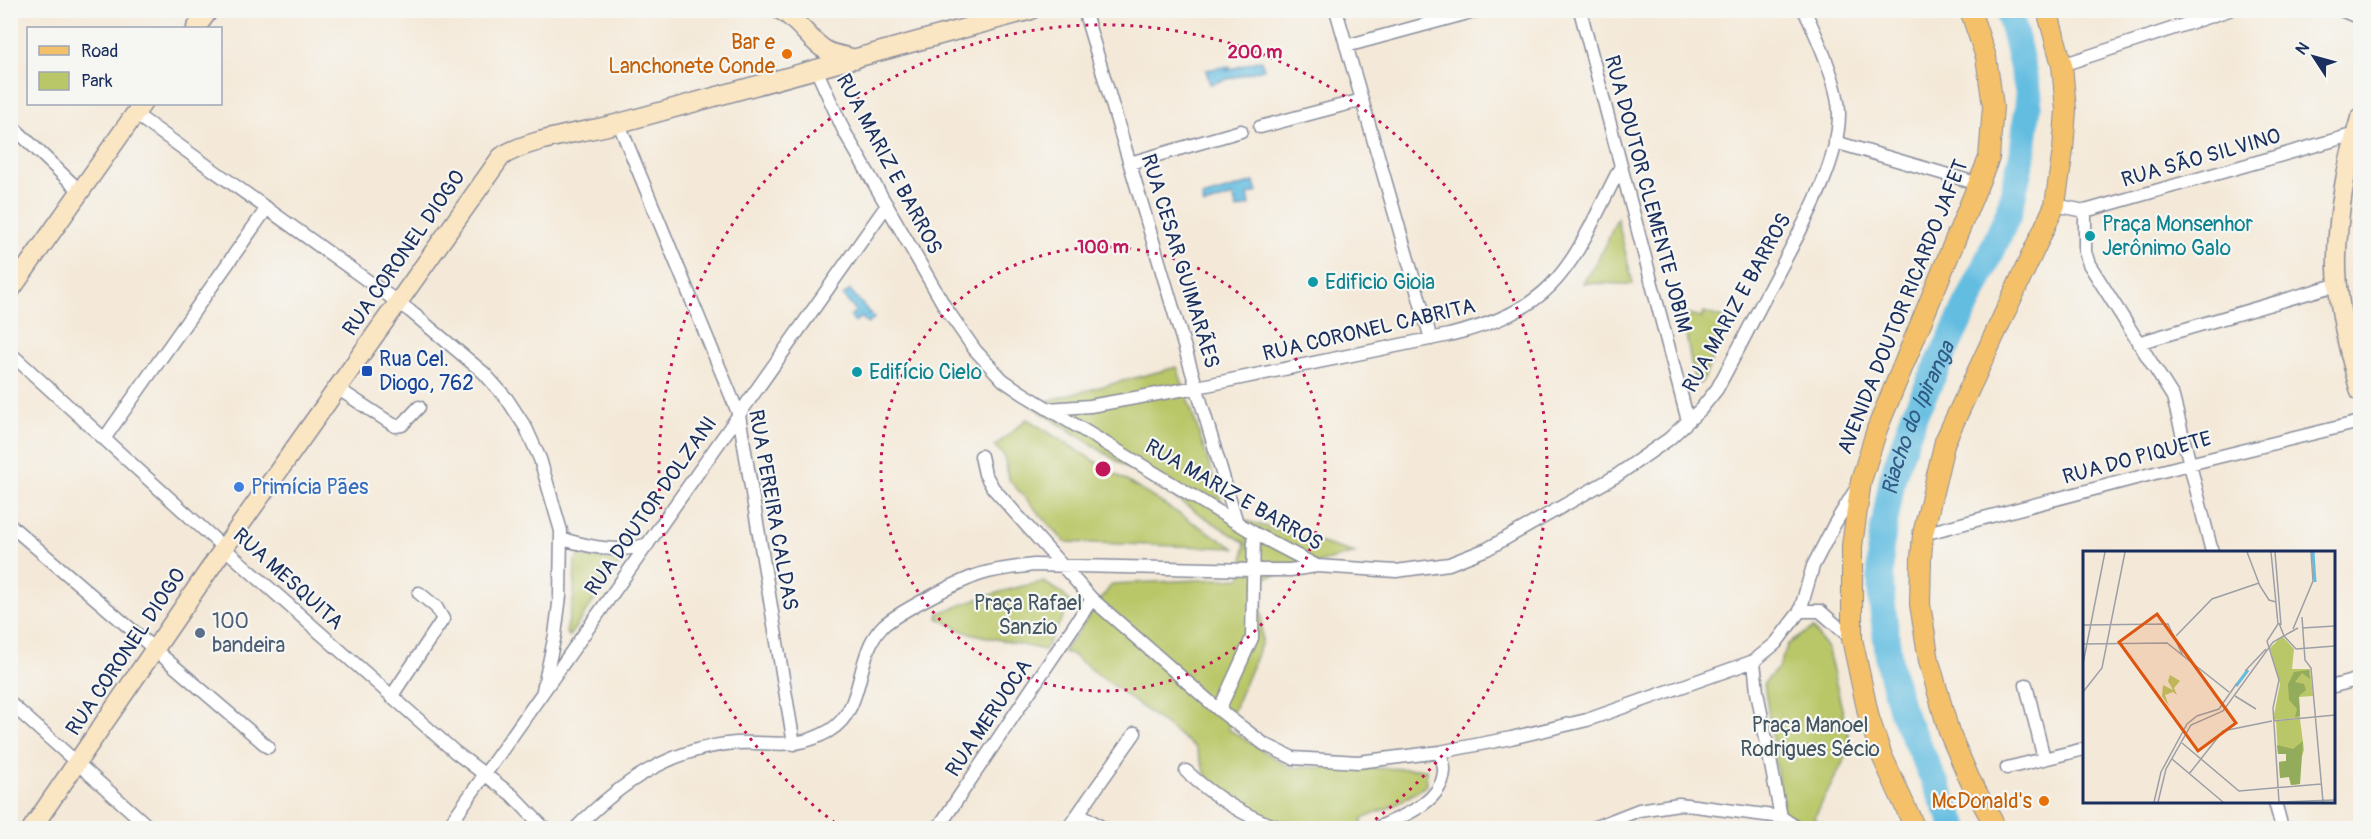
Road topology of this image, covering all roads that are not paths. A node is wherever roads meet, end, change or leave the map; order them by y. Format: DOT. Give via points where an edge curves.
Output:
graph roads {
  1 [pos="209,10"];
  2 [pos="780,10"];
  3 [pos="1031,10"];
  4 [pos="1084,10"];
  5 [pos="1336,10"];
  6 [pos="1479,10"];
  7 [pos="1580,10"];
  8 [pos="1804,10"];
  9 [pos="1970,10"];
  10 [pos="2047,10"];
  11 [pos="2229,10"];
  12 [pos="2341,10"];
  13 [pos="2361,18"];
  14 [pos="796,22"];
  15 [pos="197,27"];
  16 [pos="1346,46"];
  17 [pos="856,59"];
  18 [pos="2062,65"];
  19 [pos="816,69"];
  20 [pos="1362,100"];
  21 [pos="138,109"];
  22 [pos="10,124"];
  23 [pos="619,124"];
  24 [pos="1260,127"];
  25 [pos="2359,128"];
  26 [pos="1240,131"];
  27 [pos="1835,142"];
  28 [pos="1130,163"];
  29 [pos="1621,166"];
  30 [pos="1979,184"];
  31 [pos="80,190"];
  32 [pos="887,205"];
  33 [pos="2055,205"];
  34 [pos="267,208"];
  35 [pos="2085,211"];
  36 [pos="2339,284"];
  37 [pos="10,291"];
  38 [pos="397,302"];
  39 [pos="1431,339"];
  40 [pos="2138,343"];
  41 [pos="10,353"];
  42 [pos="1197,387"];
  43 [pos="337,388"];
  44 [pos="2361,392"];
  45 [pos="418,407"];
  46 [pos="1048,410"];
  47 [pos="739,415"];
  48 [pos="1688,422"];
  49 [pos="2361,422"];
  50 [pos="104,439"];
  51 [pos="981,456"];
  52 [pos="2189,464"];
  53 [pos="1861,481"];
  54 [pos="1237,523"];
  55 [pos="10,525"];
  56 [pos="1254,533"];
  57 [pos="1923,534"];
  58 [pos="562,538"];
  59 [pos="648,544"];
  60 [pos="224,548"];
  61 [pos="2211,551"];
  62 [pos="1317,566"];
  63 [pos="1065,567"];
  64 [pos="1253,570"];
  65 [pos="419,592"];
  66 [pos="1092,599"];
  67 [pos="1800,610"];
  68 [pos="1852,639"];
  69 [pos="156,649"];
  70 [pos="1754,661"];
  71 [pos="2361,679"];
  72 [pos="2026,685"];
  73 [pos="2335,686"];
  74 [pos="543,690"];
  75 [pos="391,697"];
  76 [pos="10,703"];
  77 [pos="1219,710"];
  78 [pos="1135,733"];
  79 [pos="794,744"];
  80 [pos="268,747"];
  81 [pos="2083,749"];
  82 [pos="1440,752"];
  83 [pos="2044,759"];
  84 [pos="78,764"];
  85 [pos="2007,768"];
  86 [pos="1186,771"];
  87 [pos="485,775"];
  88 [pos="2276,803"];
  89 [pos="1080,813"];
  90 [pos="1781,817"];
  91 [pos="1910,823"];
  92 [pos="32,828"];
  93 [pos="150,828"];
  94 [pos="447,828"];
  95 [pos="544,828"];
  96 [pos="576,828"];
  97 [pos="938,828"];
  98 [pos="1068,828"];
  99 [pos="1103,828"];
  100 [pos="1280,828"];
  101 [pos="1377,828"];
  102 [pos="1593,828"];
  103 [pos="1797,828"];
  104 [pos="1996,828"];
  105 [pos="2282,828"];
  1 -- 15 [label="street"];
  2 -- 14 [label="street"];
  3 -- 17 [label="street, RUA CORONEL DIOGO"];
  4 -- 28 [label="street, RUA CESAR GUIMARÃES"];
  5 -- 16 [label="street"];
  6 -- 16 [label="street"];
  7 -- 29 [label="street, RUA DOUTOR CLEMENTE JOBIM"];
  8 -- 27 [label="street, RUA MARIZ E BARROS" via="1832,80 1839,113"];
  9 -- 30 [label="main road, AVENIDA DOUTOR RICARDO JAFET" via="1986,57 1993,106 1989,158"];
  10 -- 18 [label="main road"];
  11 -- 18 [label="street"];
  12 -- 13 [label="street"];
  14 -- 17 [label="street" via="828,51"];
  14 -- 19 [label="street"];
  16 -- 20 [label="street"];
  17 -- 19 [label="street, RUA CORONEL DIOGO"];
  18 -- 33 [label="main road" via="2066,110"];
  19 -- 23 [label="street, RUA CORONEL DIOGO"];
  19 -- 32 [label="street, RUA MARIZ E BARROS" via="844,131"];
  20 -- 24 [label="street"];
  20 -- 39 [label="street"];
  21 -- 31 [label="street"];
  21 -- 34 [label="street"];
  22 -- 31 [label="street"];
  23 -- 38 [label="street, RUA CORONEL DIOGO" via="537,143 501,157"];
  23 -- 47 [label="street, RUA PEREIRA CALDAS"];
  25 -- 35 [label="street, RUA SÃO SILVINO"];
  25 -- 36 [label="street" via="2349,160 2340,220"];
  26 -- 28 [label="street"];
  27 -- 30 [label="street"];
  27 -- 48 [label="street, RUA MARIZ E BARROS" via="1805,220 1717,389"];
  28 -- 42 [label="street, RUA CESAR GUIMARÃES"];
  29 -- 39 [label="street, RUA CORONEL CABRITA" via="1569,266 1543,295 1514,314 1486,325"];
  29 -- 48 [label="street, RUA DOUTOR CLEMENTE JOBIM"];
  30 -- 53 [label="main road, AVENIDA DOUTOR RICARDO JAFET" via="1877,429"];
  31 -- 37 [label="street"];
  32 -- 46 [label="street, RUA MARIZ E BARROS" via="945,307 975,350 1003,380"];
  32 -- 47 [label="street, RUA DOUTOR DOLZANI"];
  33 -- 35 [label="street, RUA SÃO SILVINO"];
  33 -- 57 [label="main road" via="1944,441"];
  34 -- 38 [label="street"];
  34 -- 50 [label="street"];
  35 -- 40 [label="street" via="2085,252 2089,264"];
  36 -- 40 [label="street"];
  36 -- 44 [label="street"];
  38 -- 43 [label="street, RUA CORONEL DIOGO"];
  38 -- 58 [label="street" via="484,373 507,399 540,459"];
  39 -- 42 [label="street, RUA CORONEL CABRITA"];
  40 -- 52 [label="street" via="2173,397"];
  41 -- 50 [label="street, RUA MESQUITA"];
  42 -- 46 [label="street, RUA CORONEL CABRITA"];
  42 -- 54 [label="street, RUA CESAR GUIMARÃES"];
  43 -- 45 [label="street" via="395,426 402,425"];
  43 -- 60 [label="street, RUA CORONEL DIOGO"];
  46 -- 54 [label="street, RUA MARIZ E BARROS"];
  47 -- 59 [label="street, RUA DOUTOR DOLZANI"];
  47 -- 79 [label="street, RUA PEREIRA CALDAS"];
  48 -- 62 [label="street, RUA MARIZ E BARROS" via="1616,476 1487,549 1449,564 1396,572"];
  49 -- 52 [label="street, RUA DO PIQUETE"];
  50 -- 60 [label="street, RUA MESQUITA"];
  51 -- 63 [label="street" via="988,480"];
  52 -- 57 [label="street, RUA DO PIQUETE"];
  52 -- 61 [label="street"];
  53 -- 67 [label="street" via="1813,566"];
  53 -- 68 [label="main road, AVENIDA DOUTOR RICARDO JAFET" via="1852,546"];
  54 -- 56 [label="street, RUA MARIZ E BARROS"];
  55 -- 69 [label="street"];
  56 -- 62 [label="street, RUA MARIZ E BARROS"];
  56 -- 64 [label="street"];
  57 -- 104 [label="main road" via="1920,604 1929,660 1949,732"];
  58 -- 59 [label="street" via="591,548 633,549"];
  58 -- 74 [label="street" via="560,596"];
  59 -- 74 [label="street, RUA DOUTOR DOLZANI"];
  60 -- 69 [label="street, RUA CORONEL DIOGO"];
  60 -- 75 [label="street, RUA MESQUITA"];
  62 -- 64 [label="street"];
  63 -- 64 [label="street"];
  63 -- 66 [label="street"];
  63 -- 79 [label="street" via="1034,565 978,575 895,617 883,626 870,646 854,699 840,723"];
  64 -- 77 [label="street" via="1252,638"];
  65 -- 75 [label="street" via="443,619"];
  66 -- 77 [label="street"];
  66 -- 97 [label="street, RUA MERUOCA"];
  67 -- 68 [label="street" via="1820,611"];
  67 -- 70 [label="street" via="1776,643"];
  68 -- 91 [label="main road, AVENIDA DOUTOR RICARDO JAFET" via="1869,718"];
  69 -- 80 [label="street"];
  69 -- 84 [label="street, RUA CORONEL DIOGO"];
  70 -- 82 [label="street" via="1587,720"];
  70 -- 90 [label="street"];
  71 -- 73 [label="street"];
  72 -- 83 [label="street"];
  74 -- 87 [label="street, RUA DOUTOR DOLZANI"];
  75 -- 87 [label="street, RUA MESQUITA"];
  76 -- 84 [label="street"];
  77 -- 82 [label="street" via="1264,744 1293,758 1359,762"];
  78 -- 89 [label="street"];
  79 -- 96 [label="street" via="735,743 665,761 617,790"];
  81 -- 83 [label="street"];
  82 -- 101 [label="street" via="1444,771 1437,790 1419,808"];
  83 -- 85 [label="street"];
  84 -- 92 [label="street, RUA CORONEL DIOGO"];
  84 -- 93 [label="street"];
  86 -- 100 [label="street" via="1231,806"];
  87 -- 94 [label="street, RUA DOUTOR DOLZANI"];
  87 -- 95 [label="street, RUA MESQUITA" via="512,795"];
  88 -- 105 [label="street"];
  89 -- 98 [label="street"];
  89 -- 99 [label="street"];
  90 -- 102 [label="street" via="1679,804 1639,810"];
  90 -- 103 [label="street"];
}
